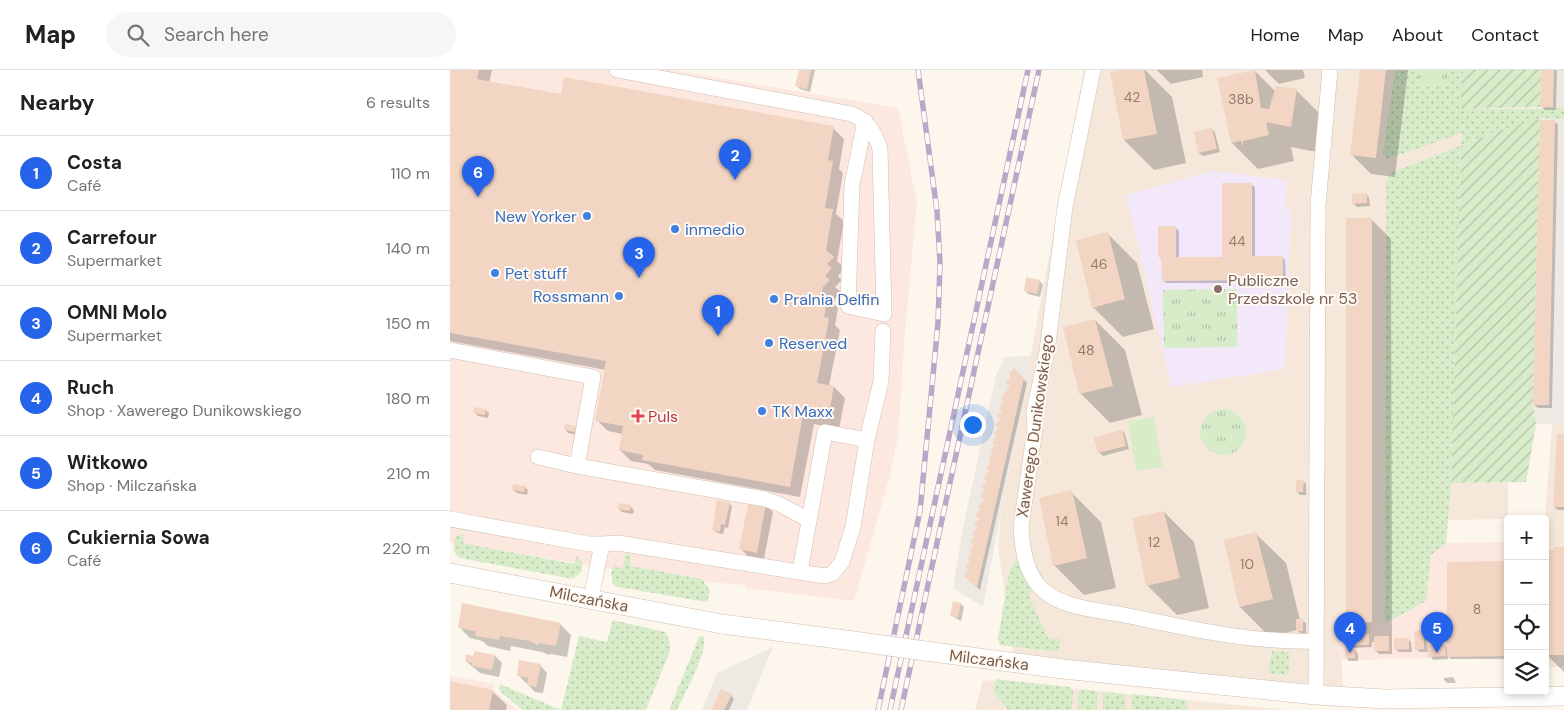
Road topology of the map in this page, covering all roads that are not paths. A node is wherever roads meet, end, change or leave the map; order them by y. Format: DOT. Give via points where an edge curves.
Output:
graph roads {
  1 [pos="617,70"];
  2 [pos="1093,70"];
  3 [pos="1330,70"];
  4 [pos="865,121"];
  5 [pos="883,331"];
  6 [pos="450,350"];
  7 [pos="867,440"];
  8 [pos="538,457"];
  9 [pos="577,466"];
  10 [pos="450,519"];
  11 [pos="809,520"];
  12 [pos="602,544"];
  13 [pos="800,571"];
  14 [pos="450,573"];
  15 [pos="591,599"];
  16 [pos="1316,641"];
  17 [pos="1316,695"];
  18 [pos="1504,695"];
  19 [pos="1538,695"];
  20 [pos="1559,700"];
  1 -- 4 [label="street" via="852,114"];
  2 -- 16 [label="street, Xawerego Dunikowskiego" via="1066,207 1047,351 1034,411 1035,428 1021,527 1027,566 1040,587 1063,601 1222,635"];
  3 -- 16 [label="street" via="1318,205"];
  4 -- 4 [label="street" via="876,134 880,149 884,314 848,306 852,186"];
  5 -- 7 [label="street" via="880,381"];
  6 -- 9 [label="street" via="593,377"];
  7 -- 11 [label="street" via="825,432"];
  7 -- 13 [label="street" via="853,527 842,562 832,574 824,576"];
  8 -- 9 [label="street"];
  9 -- 11 [label="street" via="765,499"];
  10 -- 12 [label="street"];
  11 -- 13 [label="street"];
  12 -- 13 [label="street" via="618,543"];
  12 -- 15 [label="street"];
  14 -- 15 [label="street, Milczańska"];
  15 -- 17 [label="street, Milczańska, bridge" via="722,624 925,651"];
  16 -- 17 [label="street"];
  17 -- 18 [label="street, Milczańska" via="1385,699"];
  19 -- 20 [label="street, Milczańska"];
}
